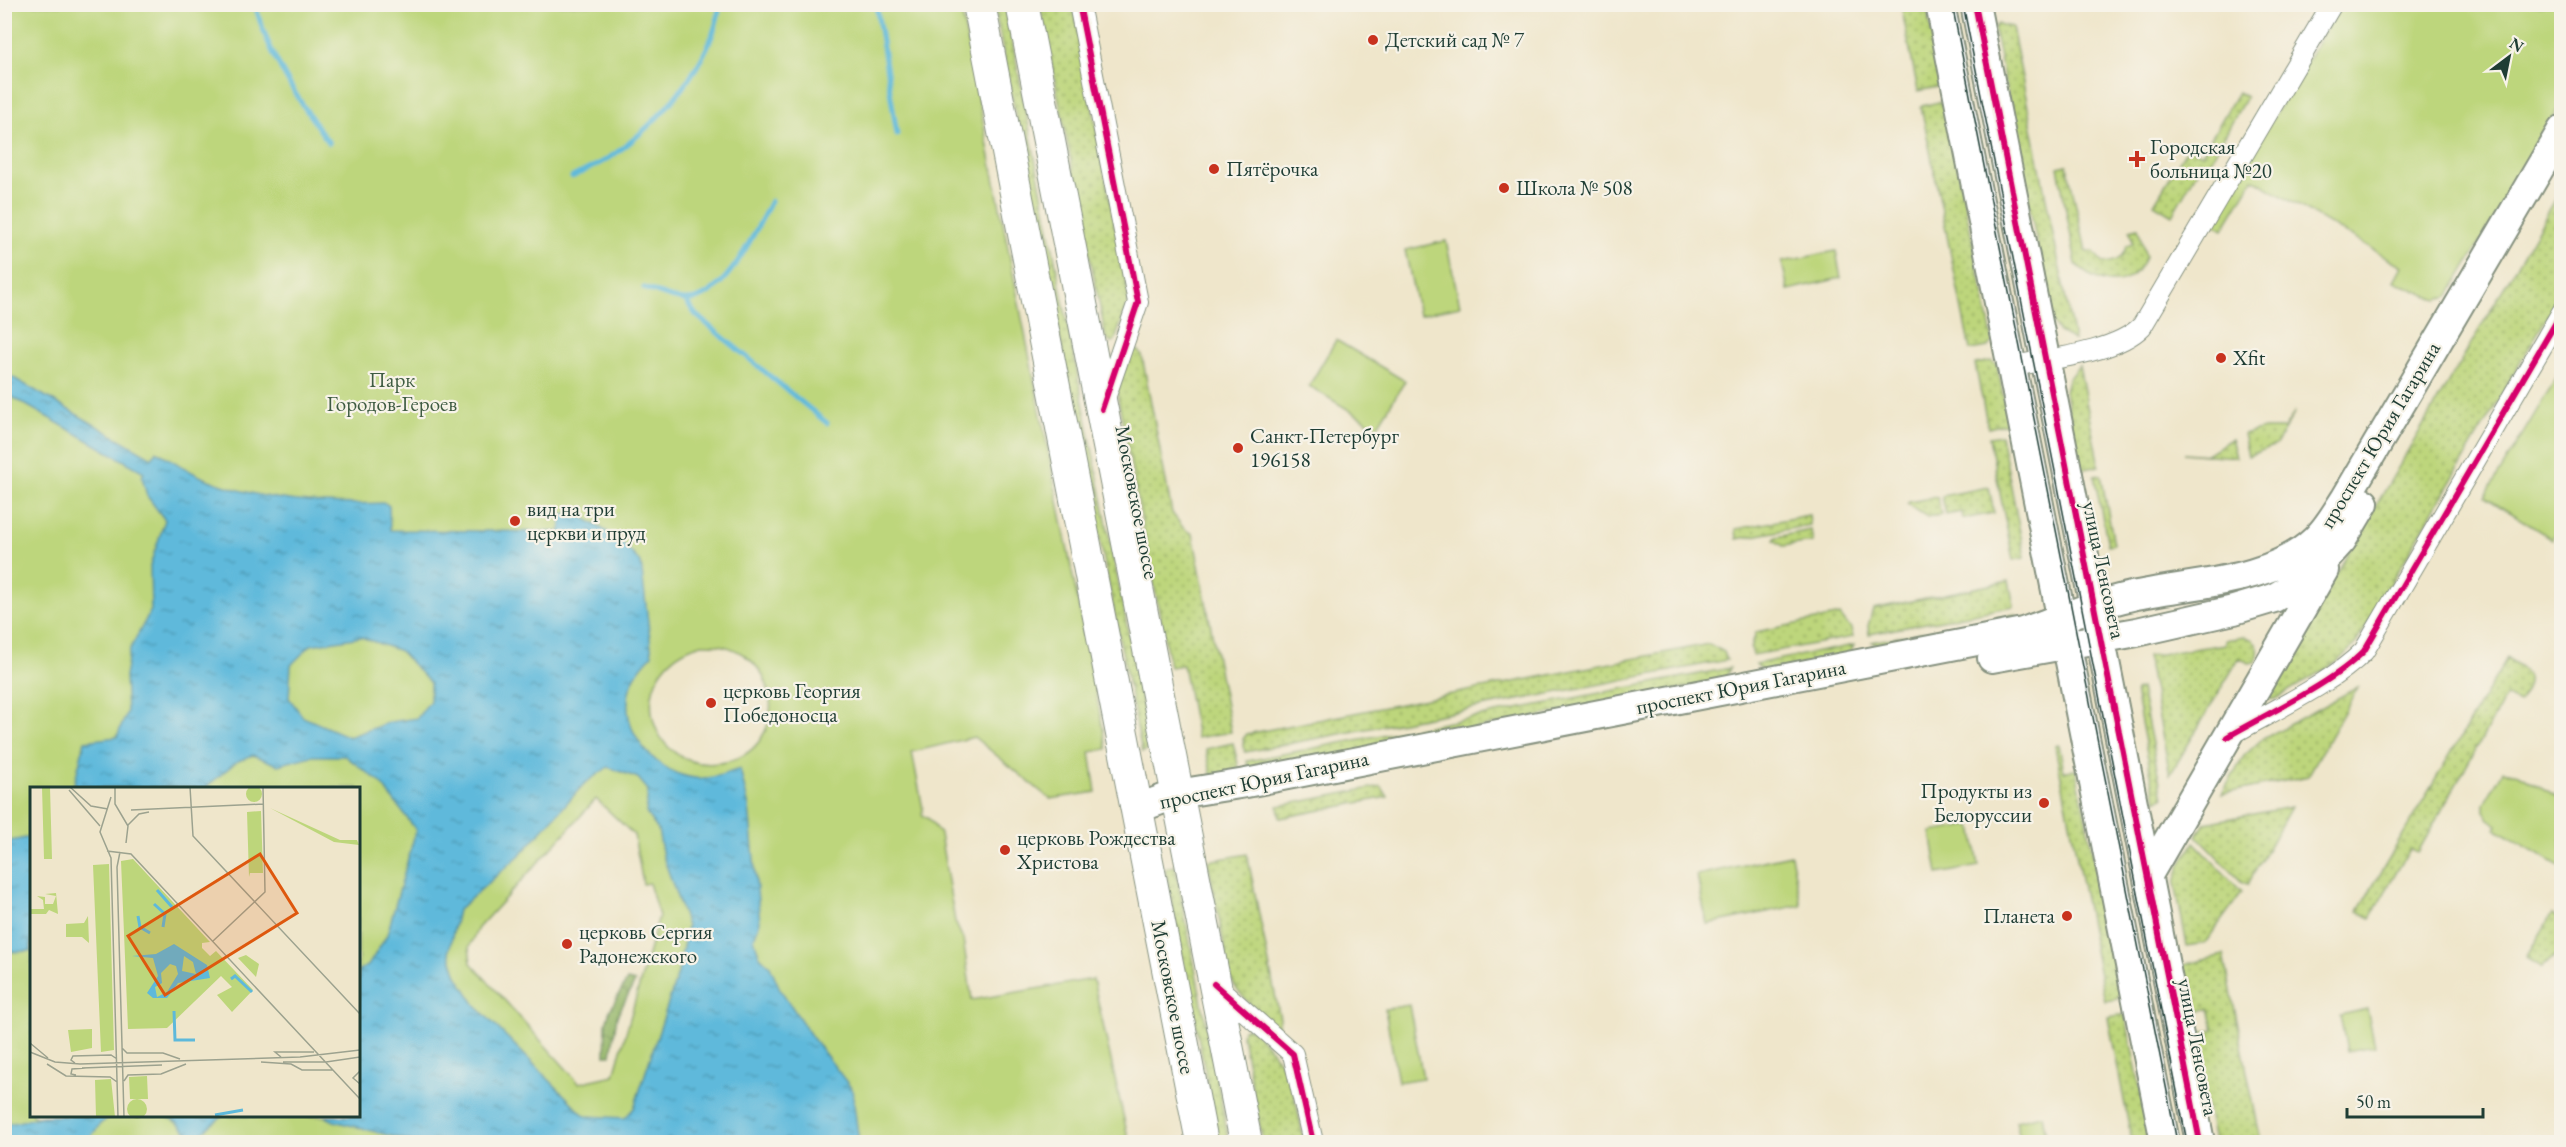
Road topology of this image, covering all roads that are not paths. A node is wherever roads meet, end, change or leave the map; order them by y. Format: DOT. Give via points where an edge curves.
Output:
graph roads {
  1 [pos="979,4"];
  2 [pos="1022,4"];
  3 [pos="1079,4"];
  4 [pos="1940,4"];
  5 [pos="1975,4"];
  6 [pos="2332,4"];
  7 [pos="2562,130"];
  8 [pos="2562,168"];
  9 [pos="2562,312"];
  10 [pos="2045,360"];
  11 [pos="2012,366"];
  12 [pos="1102,409"];
  13 [pos="2342,540"];
  14 [pos="2095,606"];
  15 [pos="2062,618"];
  16 [pos="2102,640"];
  17 [pos="2067,646"];
  18 [pos="2227,737"];
  19 [pos="1179,803"];
  20 [pos="1136,809"];
  21 [pos="2148,874"];
  22 [pos="2113,881"];
  23 [pos="1214,984"];
  24 [pos="1202,1143"];
  25 [pos="1246,1143"];
  26 [pos="1313,1143"];
  27 [pos="2165,1143"];
  28 [pos="2200,1143"];
  1 -- 20 [label="main road, Московское шоссе"];
  2 -- 12 [label="main road, Московское шоссе"];
  3 -- 12 [label="street" via="1138,302"];
  4 -- 11 [label="main road"];
  5 -- 10 [label="main road, улица Ленсовета"];
  6 -- 10 [label="street" via="2142,326 2110,346"];
  7 -- 14 [label="main road, проспект Юрия Гагарина" via="2345,499 2315,540 2293,557 2248,574"];
  8 -- 13 [label="main road, проспект Юрия Гагарина"];
  9 -- 18 [label="street" via="2364,651 2334,676"];
  10 -- 11 [label="street"];
  10 -- 14 [label="main road, улица Ленсовета"];
  11 -- 15 [label="main road"];
  12 -- 19 [label="main road, Московское шоссе"];
  13 -- 16 [label="main road, проспект Юрия Гагарина" via="2304,580 2274,598"];
  13 -- 18 [label="main road"];
  14 -- 15 [label="main road, проспект Юрия Гагарина"];
  14 -- 16 [label="main road, улица Ленсовета"];
  15 -- 17 [label="main road"];
  15 -- 19 [label="main road, проспект Юрия Гагарина" via="2012,635 1246,783"];
  16 -- 17 [label="main road, проспект Юрия Гагарина"];
  16 -- 21 [label="main road, улица Ленсовета"];
  17 -- 19 [label="main road, проспект Юрия Гагарина" via="1250,802"];
  17 -- 22 [label="main road"];
  18 -- 21 [label="main road"];
  19 -- 20 [label="main road, проспект Юрия Гагарина"];
  19 -- 23 [label="main road, Московское шоссе"];
  20 -- 24 [label="main road, Московское шоссе"];
  21 -- 22 [label="main road"];
  21 -- 28 [label="main road, улица Ленсовета"];
  22 -- 27 [label="main road"];
  23 -- 25 [label="main road, Московское шоссе"];
  23 -- 26 [label="street" via="1293,1054"];
}
